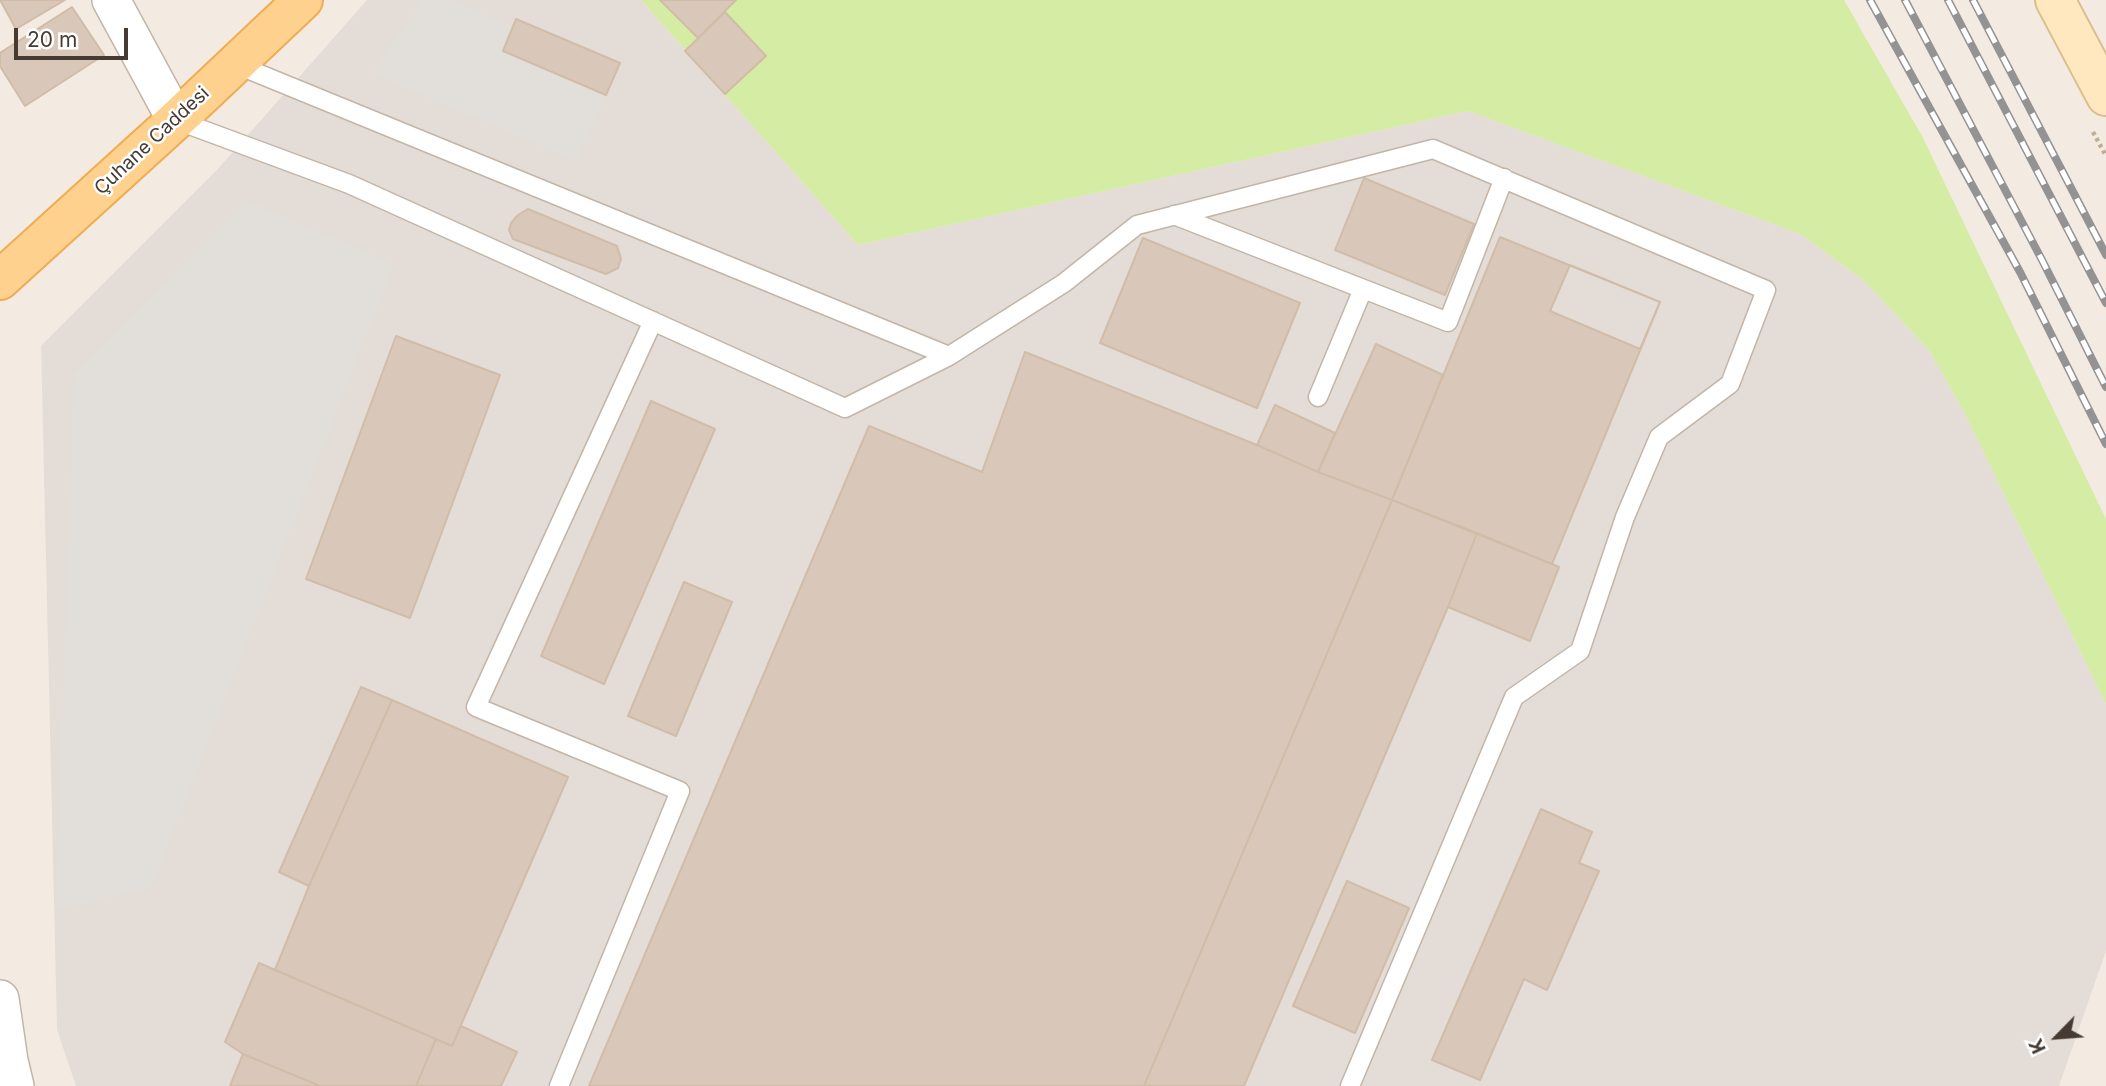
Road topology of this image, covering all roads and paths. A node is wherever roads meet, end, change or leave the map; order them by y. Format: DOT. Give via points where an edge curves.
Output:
graph roads {
  1 [pos="111,0"];
  2 [pos="303,0"];
  3 [pos="2055,0"];
  4 [pos="234,64"];
  5 [pos="2106,96"];
  6 [pos="176,120"];
  7 [pos="1504,178"];
  8 [pos="1174,215"];
  9 [pos="0,280"];
  10 [pos="1363,289"];
  11 [pos="653,321"];
  12 [pos="949,356"];
  13 [pos="1318,397"];
  14 [pos="0,999"];
  15 [pos="15,1086"];
  16 [pos="559,1086"];
  17 [pos="1350,1086"];
  1 -- 6 [label="street"];
  2 -- 4 [label="main road, Çuhane Caddesi"];
  3 -- 5 [label="main road"];
  4 -- 6 [label="main road, Çuhane Caddesi"];
  4 -- 12 [label="lane"];
  6 -- 9 [label="main road, Çuhane Caddesi"];
  6 -- 11 [label="lane" via="349,184"];
  7 -- 8 [label="lane" via="1433,149"];
  7 -- 10 [label="lane" via="1448,322"];
  7 -- 17 [label="lane" via="1766,290 1730,384 1659,437 1625,517 1580,651 1514,697"];
  8 -- 10 [label="lane"];
  8 -- 12 [label="lane" via="1137,225 1064,283"];
  10 -- 13 [label="lane"];
  11 -- 12 [label="lane" via="845,408"];
  11 -- 16 [label="lane" via="476,707 680,791"];
  14 -- 15 [label="street"];
}
